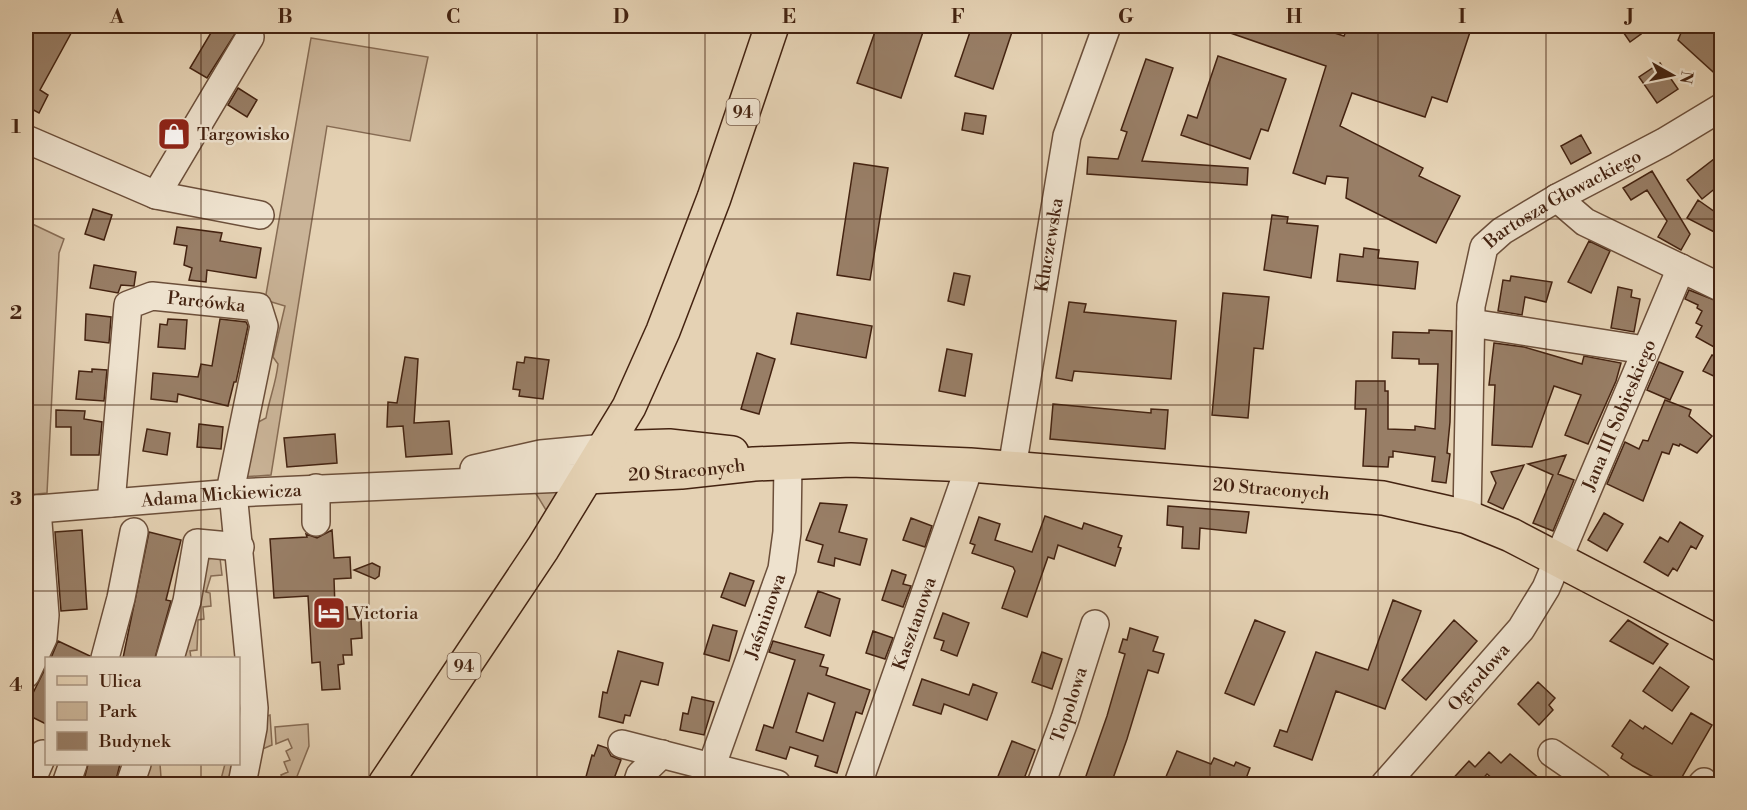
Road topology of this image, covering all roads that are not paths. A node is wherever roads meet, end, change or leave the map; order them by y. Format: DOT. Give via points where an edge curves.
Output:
graph roads {
  1 [pos="772,26"];
  2 [pos="1107,26"];
  3 [pos="250,37"];
  4 [pos="1722,107"];
  5 [pos="26,139"];
  6 [pos="156,195"];
  7 [pos="1557,198"];
  8 [pos="260,215"];
  9 [pos="1681,268"];
  10 [pos="1722,288"];
  11 [pos="1471,323"];
  12 [pos="1645,350"];
  13 [pos="641,446"];
  14 [pos="605,448"];
  15 [pos="788,462"];
  16 [pos="970,465"];
  17 [pos="1012,468"];
  18 [pos="625,474"];
  19 [pos="586,477"];
  20 [pos="418,483"];
  21 [pos="316,488"];
  22 [pos="234,493"];
  23 [pos="111,503"];
  24 [pos="31,509"];
  25 [pos="1467,517"];
  26 [pos="316,522"];
  27 [pos="134,532"];
  28 [pos="240,547"];
  29 [pos="1558,560"];
  30 [pos="1095,624"];
  31 [pos="1722,645"];
  32 [pos="105,657"];
  33 [pos="170,657"];
  34 [pos="26,674"];
  35 [pos="622,744"];
  36 [pos="1552,753"];
  37 [pos="43,754"];
  38 [pos="662,754"];
  39 [pos="73,765"];
  40 [pos="137,765"];
  41 [pos="712,765"];
  42 [pos="30,784"];
  43 [pos="66,784"];
  44 [pos="130,784"];
  45 [pos="242,784"];
  46 [pos="385,784"];
  47 [pos="637,784"];
  48 [pos="777,784"];
  49 [pos="858,784"];
  50 [pos="1041,784"];
  51 [pos="1385,784"];
  52 [pos="1597,784"];
  1 -- 14 [label="main road, 94" via="714,198 663,331"];
  2 -- 17 [label="street, Kluczewska" via="1067,136"];
  3 -- 6 [label="street"];
  4 -- 7 [label="street, Bartosza Głowackiego"];
  5 -- 6 [label="street"];
  6 -- 8 [label="street"];
  7 -- 9 [label="street" via="1585,222"];
  7 -- 11 [label="street, Bartosza Głowackiego" via="1502,231 1484,247"];
  9 -- 10 [label="street"];
  9 -- 12 [label="street, Jana III Sobieskiego"];
  11 -- 12 [label="street"];
  11 -- 25 [label="street, Bartosza Głowackiego"];
  12 -- 29 [label="street, Jana III Sobieskiego"];
  13 -- 14 [label="main road, 20 Straconych"];
  13 -- 15 [label="main road, 20 Straconych" via="689,448"];
  13 -- 18 [label="main road"];
  14 -- 19 [label="main road, 94"];
  14 -- 20 [label="street, Adama Mickiewicza" via="541,454"];
  15 -- 16 [label="main road, 20 Straconych" via="851,460"];
  15 -- 18 [label="main road, 20 Straconych"];
  15 -- 41 [label="street, Jaśminowa" via="782,569"];
  16 -- 17 [label="main road, 20 Straconych"];
  16 -- 49 [label="street, Kasztanowa"];
  17 -- 25 [label="main road, 20 Straconych" via="1383,498"];
  18 -- 19 [label="main road, 20 Straconych"];
  19 -- 20 [label="street, Adama Mickiewicza"];
  19 -- 46 [label="main road, 94" via="540,554"];
  20 -- 21 [label="street, Adama Mickiewicza"];
  21 -- 22 [label="street, Adama Mickiewicza"];
  21 -- 26 [label="street"];
  22 -- 23 [label="street, Adama Mickiewicza"];
  22 -- 23 [label="street, Parcówka" via="232,482 264,326 258,307 152,296 128,305"];
  22 -- 28 [label="street"];
  23 -- 24 [label="street, Adama Mickiewicza"];
  24 -- 34 [label="street" via="45,615 43,638"];
  25 -- 29 [label="main road, 20 Straconych"];
  27 -- 32 [label="street"];
  28 -- 33 [label="street" via="197,543 187,601"];
  28 -- 45 [label="street" via="254,708"];
  29 -- 31 [label="main road, 20 Straconych"];
  29 -- 51 [label="street, Ogrodowa" via="1521,628"];
  30 -- 50 [label="street, Topolowa"];
  35 -- 38 [label="street"];
  36 -- 52 [label="street"];
  37 -- 42 [label="street"];
  38 -- 41 [label="street"];
  38 -- 47 [label="street" via="640,775"];
  39 -- 43 [label="street"];
  40 -- 44 [label="street"];
  41 -- 48 [label="street"];
}
